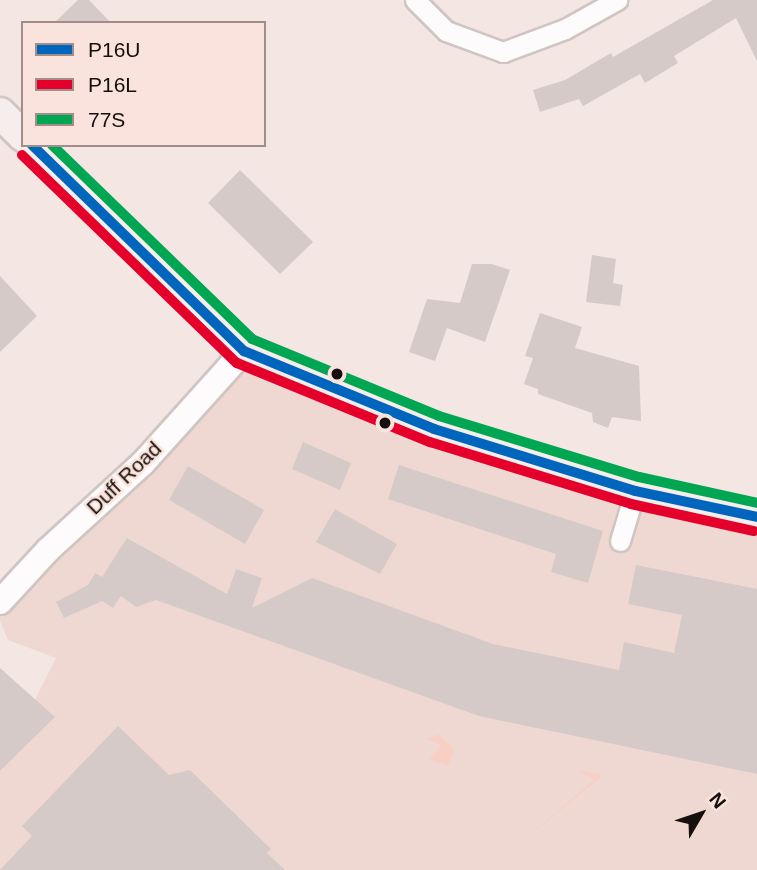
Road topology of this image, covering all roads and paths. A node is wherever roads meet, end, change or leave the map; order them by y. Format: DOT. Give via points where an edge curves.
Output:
graph roads {
  1 [pos="415,0"];
  2 [pos="617,0"];
  3 [pos="0,113"];
  4 [pos="21,134"];
  5 [pos="34,147"];
  6 [pos="244,351"];
  7 [pos="635,491"];
  8 [pos="757,517"];
  9 [pos="620,541"];
  10 [pos="0,602"];
  1 -- 2 [label="street" via="446,31 503,52 565,29"];
  3 -- 4 [label="main road"];
  5 -- 6 [label="main road"];
  6 -- 7 [label="main road" via="434,429"];
  6 -- 10 [label="street, Duff Road" via="143,463 48,550"];
  7 -- 8 [label="main road"];
  7 -- 9 [label="street"];
}
